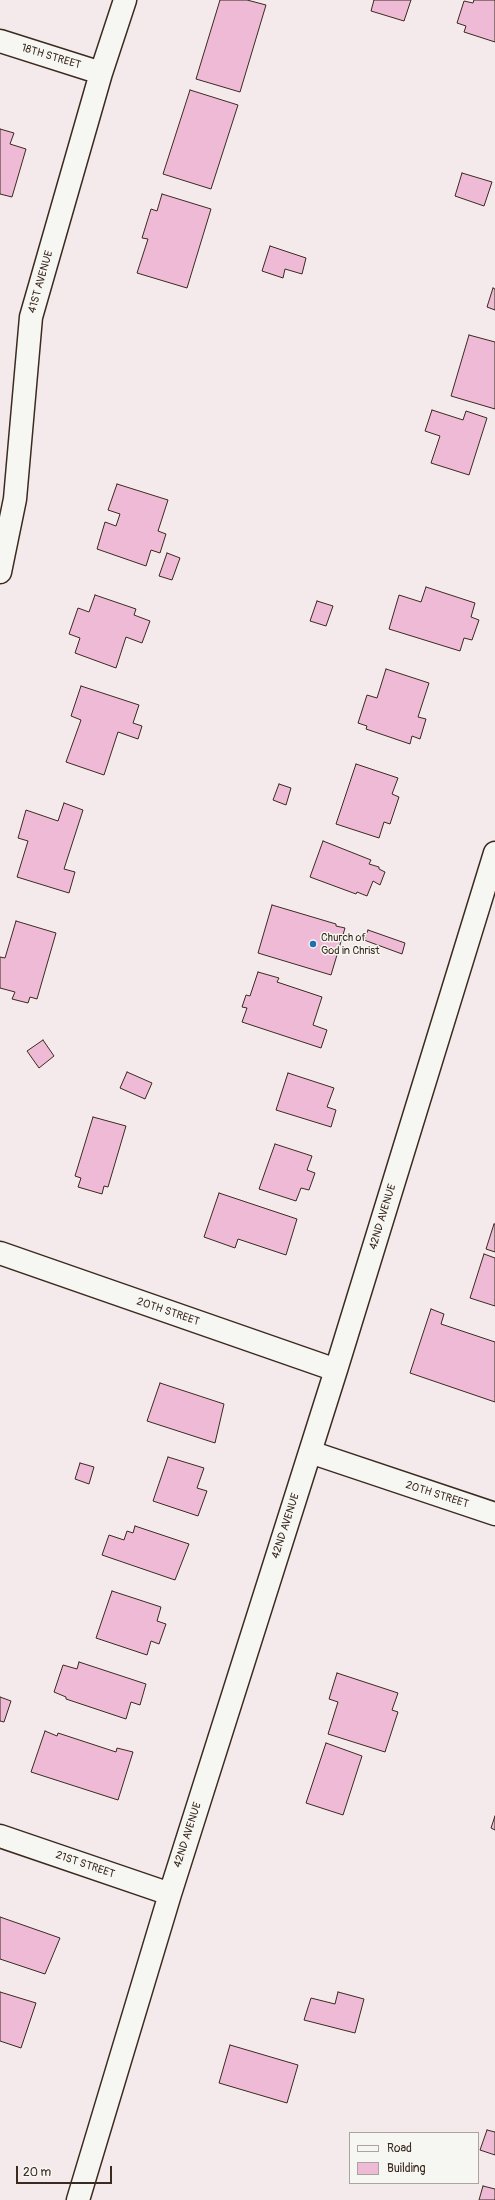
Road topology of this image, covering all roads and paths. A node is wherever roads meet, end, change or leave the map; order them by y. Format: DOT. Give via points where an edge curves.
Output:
graph roads {
  1 [pos="125,0"];
  2 [pos="0,41"];
  3 [pos="101,73"];
  4 [pos="0,572"];
  5 [pos="495,853"];
  6 [pos="0,1253"];
  7 [pos="336,1370"];
  8 [pos="310,1452"];
  9 [pos="495,1514"];
  10 [pos="0,1836"];
  11 [pos="170,1894"];
  12 [pos="78,2200"];
  1 -- 3 [label="street, 41ST AVENUE"];
  2 -- 3 [label="street, 18TH STREET"];
  3 -- 4 [label="street, 41ST AVENUE" via="31,317 15,500"];
  5 -- 7 [label="street, 42ND AVENUE"];
  6 -- 7 [label="street, 20TH STREET"];
  7 -- 8 [label="street, 42ND AVENUE"];
  8 -- 9 [label="street, 20TH STREET"];
  8 -- 11 [label="street, 42ND AVENUE"];
  10 -- 11 [label="street, 21ST STREET"];
  11 -- 12 [label="street, 42ND AVENUE"];
}
